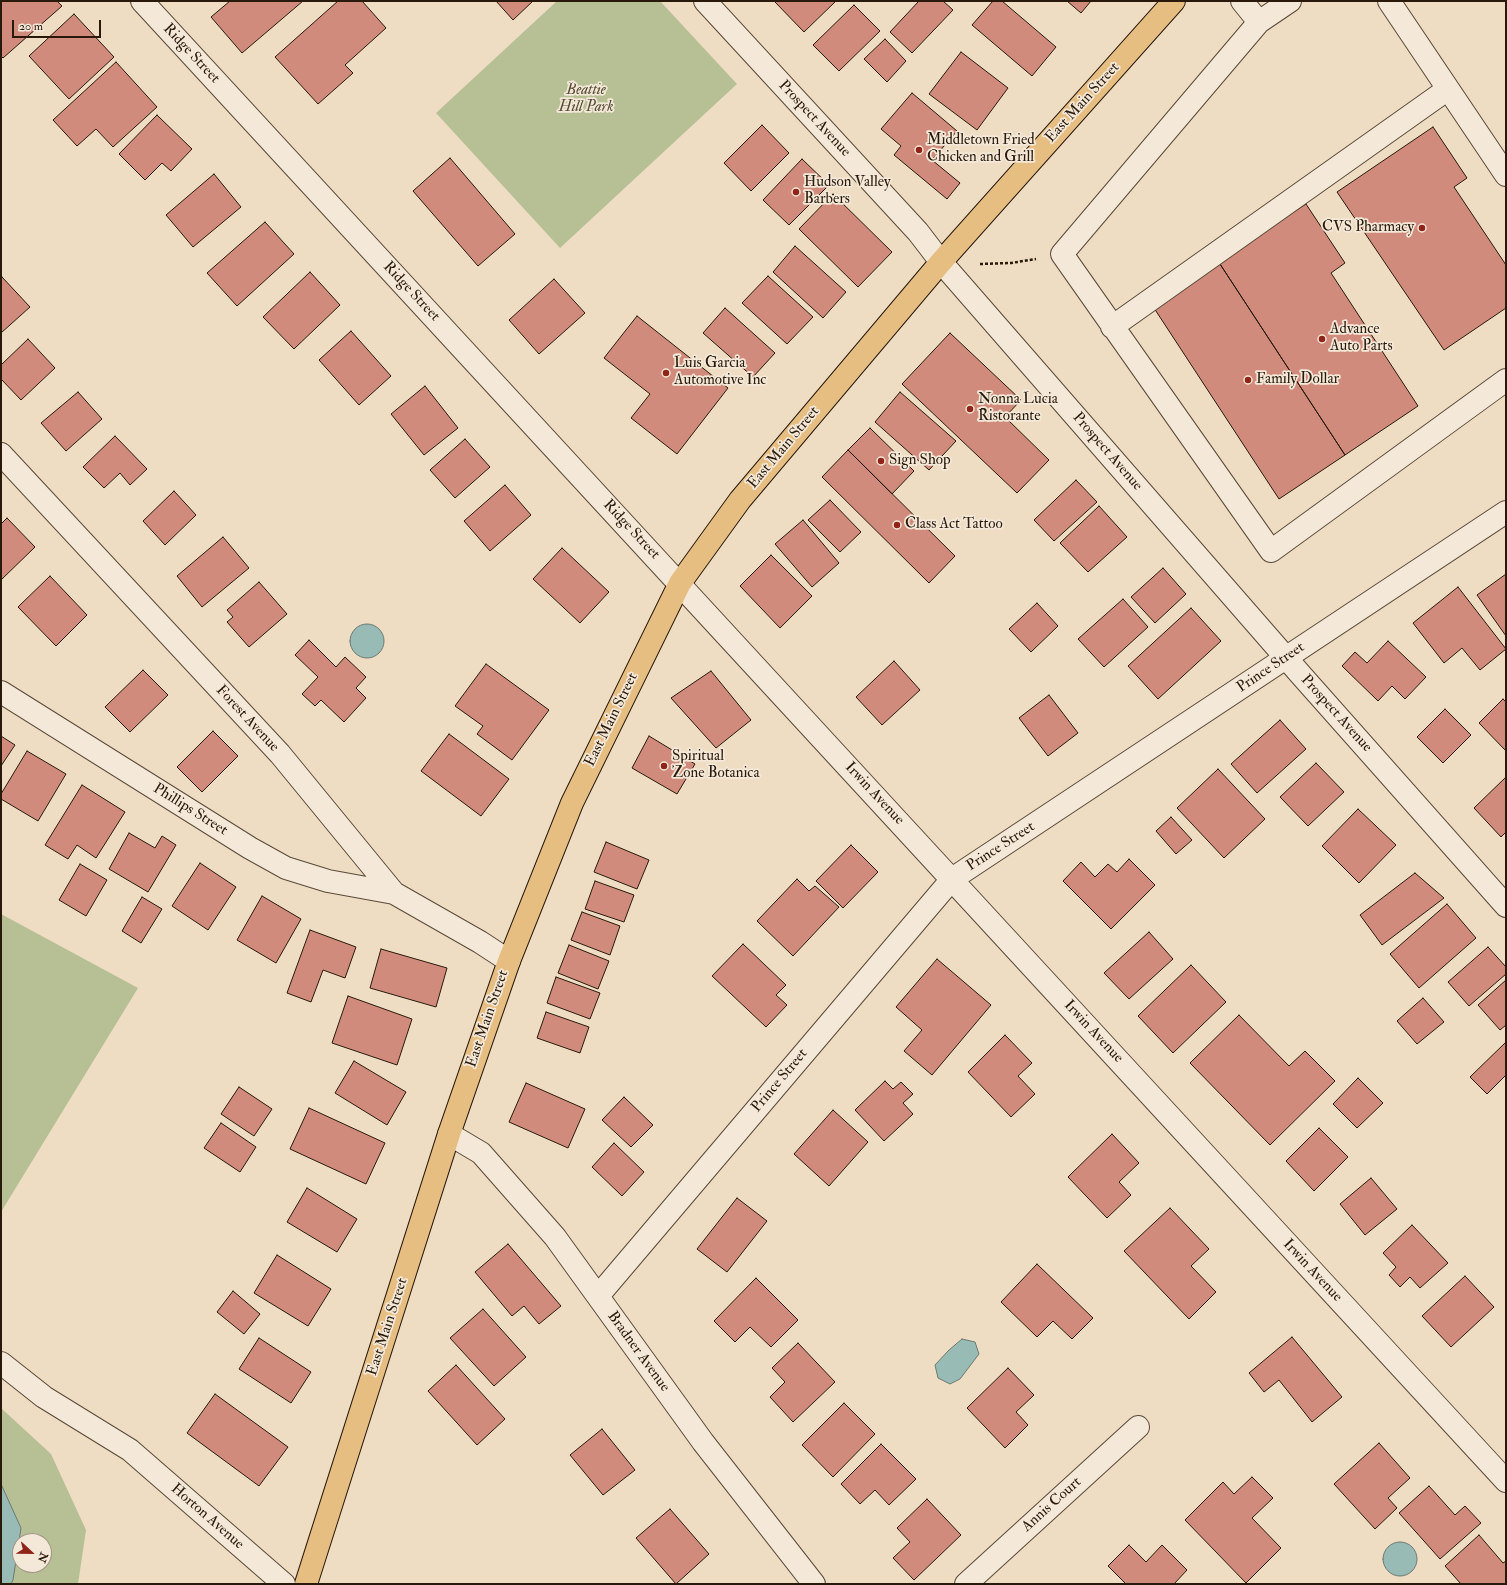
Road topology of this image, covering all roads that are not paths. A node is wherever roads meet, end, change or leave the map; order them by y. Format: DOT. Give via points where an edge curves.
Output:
graph roads {
  1 [pos="142,1"];
  2 [pos="705,1"];
  3 [pos="1174,1"];
  4 [pos="1242,1"];
  5 [pos="1290,1"];
  6 [pos="1389,1"];
  7 [pos="1260,22"];
  8 [pos="1448,90"];
  9 [pos="1506,175"];
  10 [pos="941,262"];
  11 [pos="1112,327"];
  12 [pos="1506,380"];
  13 [pos="1,454"];
  14 [pos="1506,512"];
  15 [pos="680,583"];
  16 [pos="1286,658"];
  17 [pos="1,692"];
  18 [pos="952,879"];
  19 [pos="394,893"];
  20 [pos="1506,906"];
  21 [pos="509,961"];
  22 [pos="449,1134"];
  23 [pos="598,1296"];
  24 [pos="1,1363"];
  25 [pos="1138,1427"];
  26 [pos="1506,1481"];
  27 [pos="284,1584"];
  28 [pos="306,1584"];
  29 [pos="814,1584"];
  30 [pos="966,1584"];
  1 -- 15 [label="street, Ridge Street"];
  2 -- 10 [label="street, Prospect Avenue" via="918,232"];
  3 -- 10 [label="main road, East Main Street"];
  4 -- 7 [label="street"];
  5 -- 7 [label="street"];
  6 -- 8 [label="street"];
  7 -- 11 [label="street" via="1062,254"];
  8 -- 9 [label="street"];
  8 -- 11 [label="street"];
  10 -- 15 [label="main road, East Main Street" via="740,500"];
  10 -- 16 [label="street, Prospect Avenue"];
  11 -- 12 [label="street" via="1271,551"];
  13 -- 19 [label="street, Forest Avenue" via="280,754"];
  14 -- 16 [label="street, Prince Street"];
  15 -- 18 [label="street, Irwin Avenue"];
  15 -- 21 [label="main road, East Main Street" via="572,803"];
  16 -- 18 [label="street, Prince Street"];
  16 -- 20 [label="street, Prospect Avenue"];
  17 -- 19 [label="street, Phillips Street" via="286,868 328,881"];
  18 -- 23 [label="street, Prince Street"];
  18 -- 26 [label="street, Irwin Avenue"];
  19 -- 21 [label="street, Forest Avenue"];
  21 -- 22 [label="main road, East Main Street"];
  22 -- 23 [label="street, Bradner Avenue" via="481,1153 555,1237"];
  22 -- 28 [label="main road, East Main Street"];
  23 -- 29 [label="street, Bradner Avenue" via="703,1442"];
  24 -- 27 [label="street, Horton Avenue" via="44,1396 130,1450"];
  25 -- 30 [label="street, Annis Court"];
}
